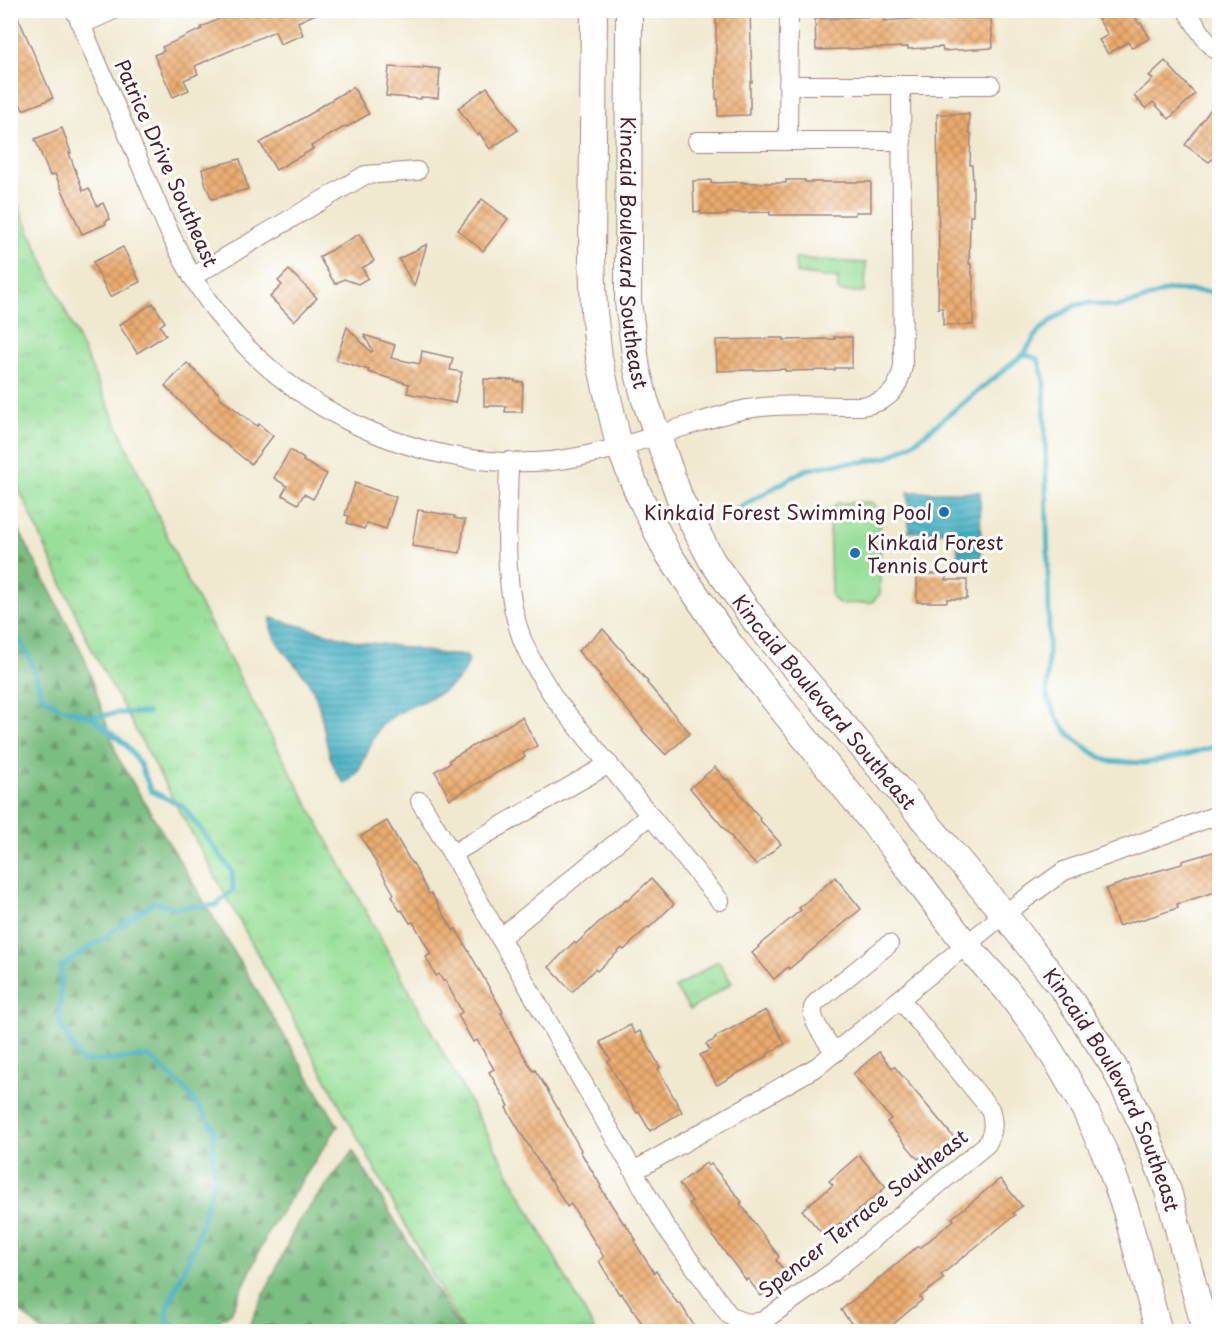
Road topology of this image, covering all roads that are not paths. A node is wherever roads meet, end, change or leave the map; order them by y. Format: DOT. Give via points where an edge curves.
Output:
graph roads {
  1 [pos="114,10"];
  2 [pos="594,10"];
  3 [pos="628,10"];
  4 [pos="789,10"];
  5 [pos="1186,10"];
  6 [pos="78,18"];
  7 [pos="1220,54"];
  8 [pos="788,85"];
  9 [pos="902,85"];
  10 [pos="991,85"];
  11 [pos="697,141"];
  12 [pos="788,141"];
  13 [pos="902,141"];
  14 [pos="417,171"];
  15 [pos="192,277"];
  16 [pos="657,435"];
  17 [pos="619,446"];
  18 [pos="509,461"];
  19 [pos="609,764"];
  20 [pos="420,801"];
  21 [pos="1220,814"];
  22 [pos="650,815"];
  23 [pos="452,854"];
  24 [pos="720,901"];
  25 [pos="1004,914"];
  26 [pos="500,938"];
  27 [pos="889,944"];
  28 [pos="967,946"];
  29 [pos="900,999"];
  30 [pos="835,1053"];
  31 [pos="634,1172"];
  32 [pos="1159,1332"];
  33 [pos="1206,1332"];
  1 -- 6 [label="street"];
  2 -- 17 [label="street, Kincaid Boulevard Southeast" via="594,311 599,358"];
  3 -- 16 [label="street, Kincaid Boulevard Southeast" via="628,302 637,369"];
  4 -- 8 [label="street"];
  5 -- 7 [label="street"];
  6 -- 15 [label="street, Patrice Drive Southeast"];
  8 -- 9 [label="street"];
  8 -- 12 [label="street"];
  9 -- 10 [label="street"];
  9 -- 13 [label="street, Patrice Drive Southeast"];
  11 -- 12 [label="street"];
  12 -- 13 [label="street"];
  13 -- 16 [label="street, Patrice Drive Southeast" via="903,366 894,390 873,405 747,409"];
  14 -- 15 [label="street" via="365,175"];
  15 -- 18 [label="street, Patrice Drive Southeast" via="252,353 322,407 369,431 420,449"];
  16 -- 17 [label="street, Patrice Drive Southeast"];
  16 -- 25 [label="street, Kincaid Boulevard Southeast" via="680,499 718,570 763,631"];
  17 -- 18 [label="street, Patrice Drive Southeast" via="577,457"];
  17 -- 28 [label="street, Kincaid Boulevard Southeast" via="667,552 731,646"];
  18 -- 19 [label="street" via="508,572 522,638 555,699"];
  19 -- 22 [label="street"];
  19 -- 23 [label="street"];
  20 -- 23 [label="street, Spencer Terrace Southeast"];
  21 -- 25 [label="street" via="1064,871"];
  22 -- 24 [label="street"];
  22 -- 26 [label="street"];
  23 -- 26 [label="street, Spencer Terrace Southeast"];
  25 -- 28 [label="street"];
  25 -- 33 [label="street, Kincaid Boulevard Southeast" via="1065,992 1130,1098 1168,1191"];
  26 -- 31 [label="street, Spencer Terrace Southeast"];
  27 -- 30 [label="street" via="813,1007 817,1025"];
  28 -- 29 [label="street"];
  28 -- 32 [label="street, Kincaid Boulevard Southeast" via="1037,1031 1085,1110 1126,1211"];
  29 -- 30 [label="street"];
  29 -- 31 [label="street, Spencer Terrace Southeast" via="990,1109 993,1133 987,1144 843,1263 763,1321 739,1322 729,1315 665,1226"];
  30 -- 31 [label="street"];
}
